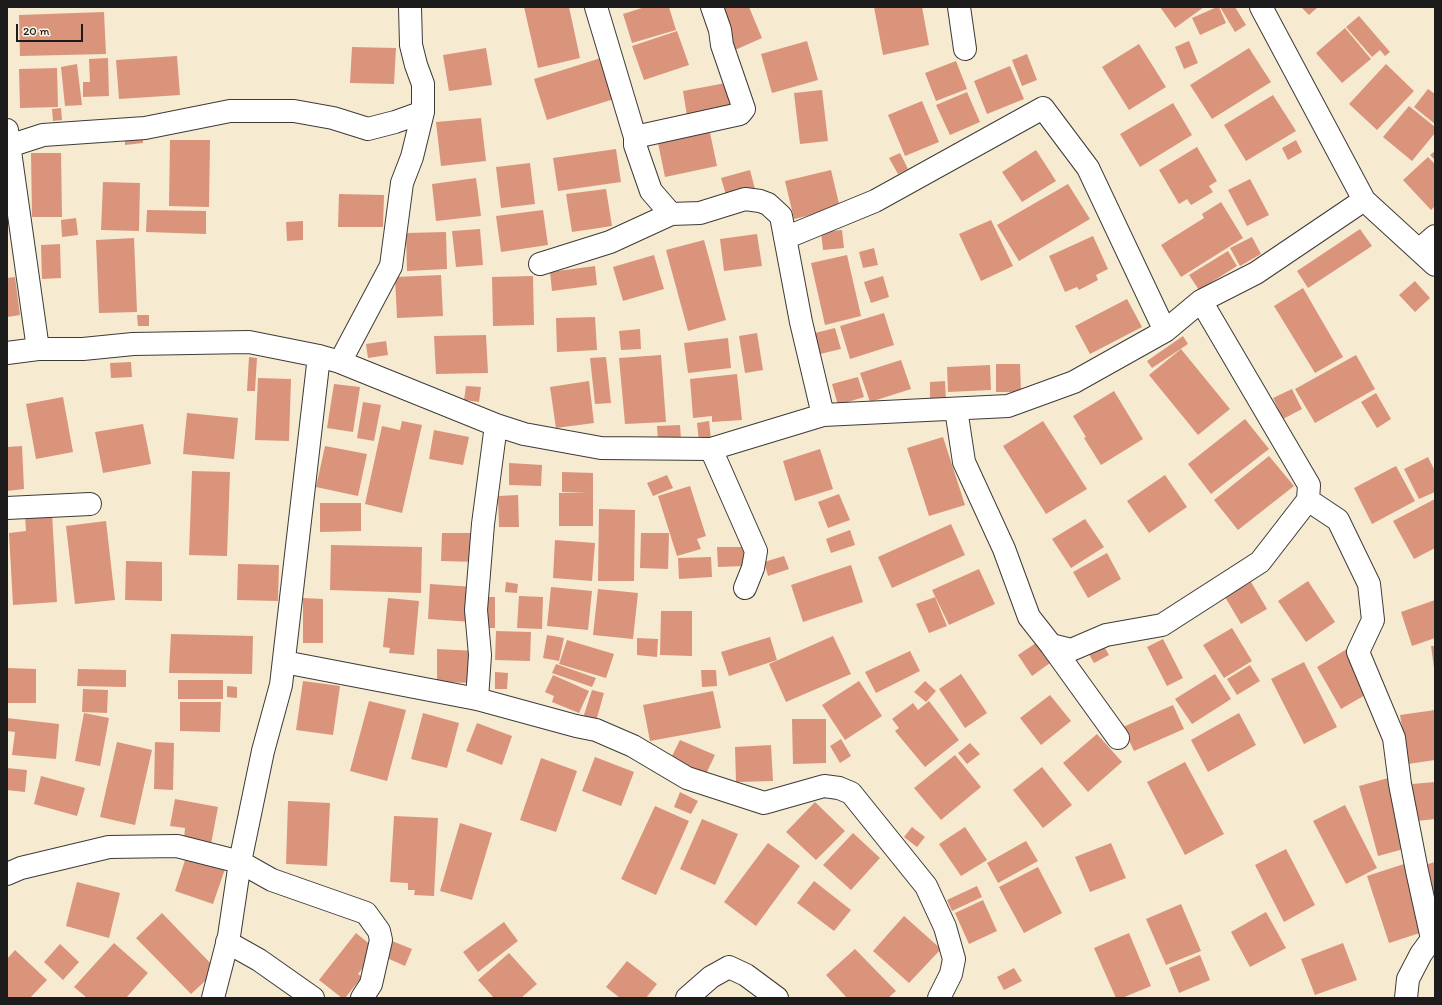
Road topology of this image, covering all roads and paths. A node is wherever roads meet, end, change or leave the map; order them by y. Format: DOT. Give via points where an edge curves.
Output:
graph roads {
  1 [pos="410,7"];
  2 [pos="596,7"];
  3 [pos="712,7"];
  4 [pos="959,7"];
  5 [pos="1261,7"];
  6 [pos="965,49"];
  7 [pos="423,112"];
  8 [pos="635,137"];
  9 [pos="8,138"];
  10 [pos="1364,200"];
  11 [pos="671,214"];
  12 [pos="785,238"];
  13 [pos="1427,243"];
  14 [pos="540,264"];
  15 [pos="1435,265"];
  16 [pos="1201,301"];
  17 [pos="1165,330"];
  18 [pos="38,349"];
  19 [pos="7,353"];
  20 [pos="319,356"];
  21 [pos="340,362"];
  22 [pos="956,409"];
  23 [pos="823,415"];
  24 [pos="496,425"];
  25 [pos="711,449"];
  26 [pos="1308,500"];
  27 [pos="90,504"];
  28 [pos="7,508"];
  29 [pos="745,588"];
  30 [pos="1051,645"];
  31 [pos="284,662"];
  32 [pos="477,699"];
  33 [pos="1118,738"];
  34 [pos="240,862"];
  35 [pos="7,874"];
  36 [pos="1434,938"];
  37 [pos="227,942"];
  38 [pos="213,998"];
  39 [pos="313,998"];
  40 [pos="362,998"];
  41 [pos="686,998"];
  42 [pos="777,998"];
  43 [pos="939,998"];
  44 [pos="1406,998"];
  1 -- 7 [label="street" via="411,45 423,84"];
  2 -- 8 [label="street"];
  3 -- 8 [label="street" via="744,109 740,114"];
  4 -- 6 [label="street"];
  5 -- 10 [label="street"];
  7 -- 9 [label="street" via="368,129 333,118 294,111 230,111 145,128"];
  7 -- 21 [label="street" via="412,158 402,183 391,266"];
  8 -- 11 [label="street" via="635,145 651,191"];
  9 -- 18 [label="street"];
  10 -- 13 [label="street"];
  10 -- 16 [label="street" via="1256,273"];
  11 -- 12 [label="street" via="700,213 745,199 760,201 768,204 781,216"];
  11 -- 14 [label="street" via="610,242"];
  12 -- 17 [label="street" via="876,201 1043,108 1088,168"];
  12 -- 23 [label="street"];
  13 -- 15 [label="street"];
  16 -- 17 [label="street"];
  16 -- 26 [label="street" via="1309,485"];
  17 -- 22 [label="street" via="1074,382 1008,406"];
  18 -- 19 [label="street"];
  18 -- 20 [label="street" via="249,342"];
  20 -- 21 [label="street"];
  20 -- 31 [label="street"];
  21 -- 24 [label="street"];
  22 -- 23 [label="street"];
  22 -- 30 [label="street" via="964,462 1004,549 1029,617"];
  23 -- 25 [label="street"];
  24 -- 25 [label="street" via="524,434 601,448"];
  24 -- 32 [label="street" via="476,610 480,655"];
  25 -- 29 [label="street" via="756,551"];
  26 -- 30 [label="street" via="1260,562 1162,625 1106,635 1071,650"];
  26 -- 36 [label="street" via="1338,520 1369,584 1373,620 1358,652 1394,738 1416,871"];
  27 -- 28 [label="street"];
  30 -- 33 [label="street"];
  31 -- 32 [label="street"];
  31 -- 34 [label="street" via="281,685 263,751"];
  32 -- 43 [label="street" via="596,730 633,746 688,778 764,803 824,786 851,793 926,886 945,927 954,960"];
  34 -- 35 [label="street" via="177,846 109,847 21,868"];
  34 -- 37 [label="street"];
  34 -- 40 [label="street" via="272,880 366,913 379,931 380,940 371,984"];
  36 -- 44 [label="street" via="1421,954 1408,979"];
  37 -- 38 [label="street"];
  37 -- 39 [label="street" via="259,960"];
  41 -- 42 [label="street" via="711,977 730,967"];
}
